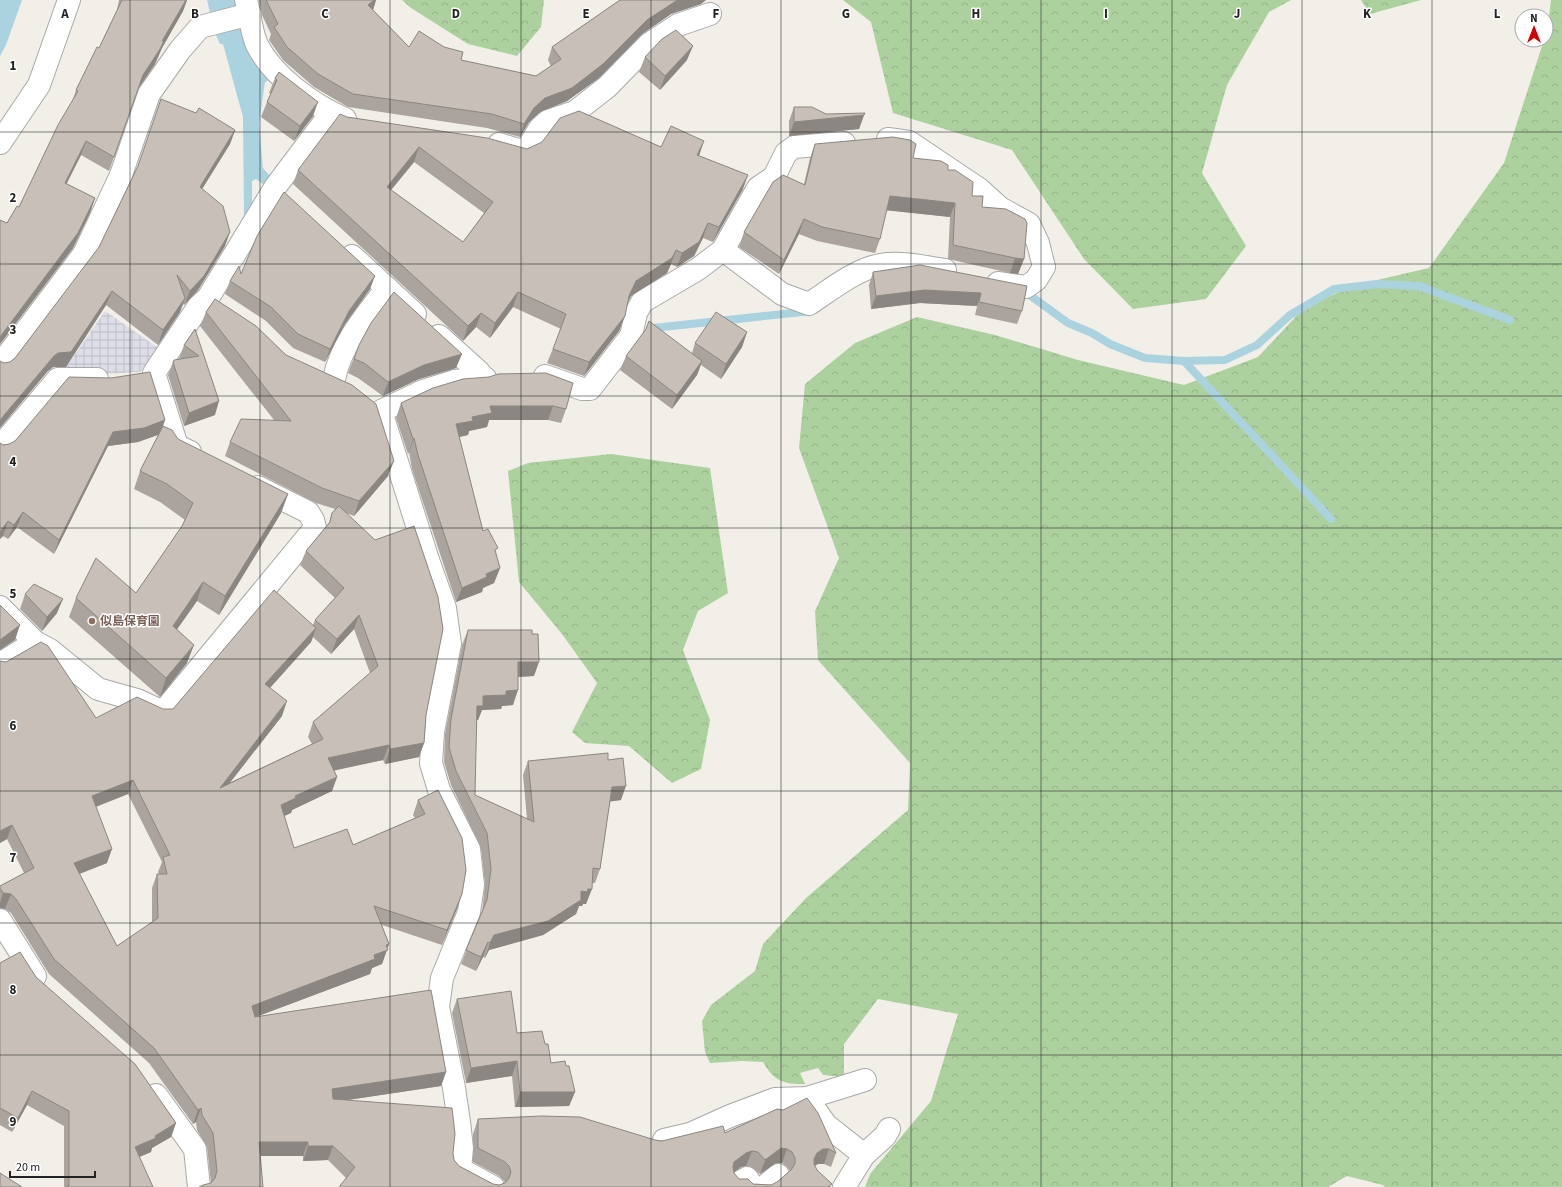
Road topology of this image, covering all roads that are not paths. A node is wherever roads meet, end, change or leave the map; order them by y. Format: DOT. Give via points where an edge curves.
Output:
graph roads {
  1 [pos="69,0"];
  2 [pos="246,10"];
  3 [pos="710,14"];
  4 [pos="331,113"];
  5 [pos="366,122"];
  6 [pos="478,139"];
  7 [pos="0,143"];
  8 [pos="276,186"];
  9 [pos="293,201"];
  10 [pos="338,242"];
  11 [pos="723,250"];
  12 [pos="387,288"];
  13 [pos="208,298"];
  14 [pos="227,310"];
  15 [pos="0,365"];
  16 [pos="314,370"];
  17 [pos="135,376"];
  18 [pos="483,379"];
  19 [pos="350,388"];
  20 [pos="381,411"];
  21 [pos="0,447"];
  22 [pos="211,462"];
  23 [pos="239,476"];
  24 [pos="0,607"];
  25 [pos="35,642"];
  26 [pos="0,664"];
  27 [pos="0,920"];
  28 [pos="50,992"];
  29 [pos="143,1076"];
  30 [pos="865,1080"];
  31 [pos="806,1098"];
  32 [pos="482,1120"];
  33 [pos="459,1122"];
  34 [pos="889,1129"];
  35 [pos="641,1138"];
  36 [pos="864,1155"];
  37 [pos="458,1178"];
  38 [pos="834,1185"];
  39 [pos="199,1187"];
  40 [pos="493,1187"];
  1 -- 7 [label="street" via="39,84"];
  2 -- 4 [label="street" via="257,44 272,69 310,100"];
  2 -- 15 [label="street" via="200,28 180,50 149,94 121,174 84,254"];
  3 -- 6 [label="street" via="678,25 649,44 607,87 575,112 544,124 527,149 518,150"];
  4 -- 5 [label="street" via="344,119"];
  4 -- 8 [label="street"];
  8 -- 9 [label="street"];
  8 -- 13 [label="street"];
  10 -- 12 [label="street"];
  11 -- 11 [label="street" via="782,294 809,304 851,277 879,265 910,264 1026,287 1036,280 1044,267 1038,243 1029,224 1000,208 979,189 909,142 888,139 794,147 786,153 774,177 758,188"];
  11 -- 18 [label="street" via="698,269 642,302 636,313 631,336 590,389 582,389 540,374"];
  12 -- 18 [label="street" via="479,372"];
  12 -- 19 [label="street" via="365,317 337,364"];
  13 -- 14 [label="street"];
  13 -- 17 [label="street"];
  16 -- 19 [label="street"];
  17 -- 21 [label="street" via="104,380 58,379"];
  17 -- 22 [label="street" via="177,446"];
  18 -- 20 [label="street" via="455,381 423,391"];
  19 -- 20 [label="street"];
  20 -- 33 [label="street" via="445,608 450,644 433,732 431,763 439,790 469,849 473,885 470,912 442,978 438,1007"];
  23 -- 25 [label="street" via="308,512 315,528 163,712 138,700 98,689 50,650"];
  24 -- 25 [label="street"];
  25 -- 26 [label="street"];
  27 -- 28 [label="street" via="39,982"];
  29 -- 39 [label="street" via="195,1149"];
  30 -- 31 [label="street"];
  31 -- 35 [label="street" via="775,1099 690,1134 654,1142"];
  31 -- 36 [label="street" via="826,1125"];
  32 -- 33 [label="street"];
  33 -- 37 [label="street" via="462,1148"];
  34 -- 36 [label="street"];
  36 -- 38 [label="street"];
  37 -- 40 [label="street"];
}
